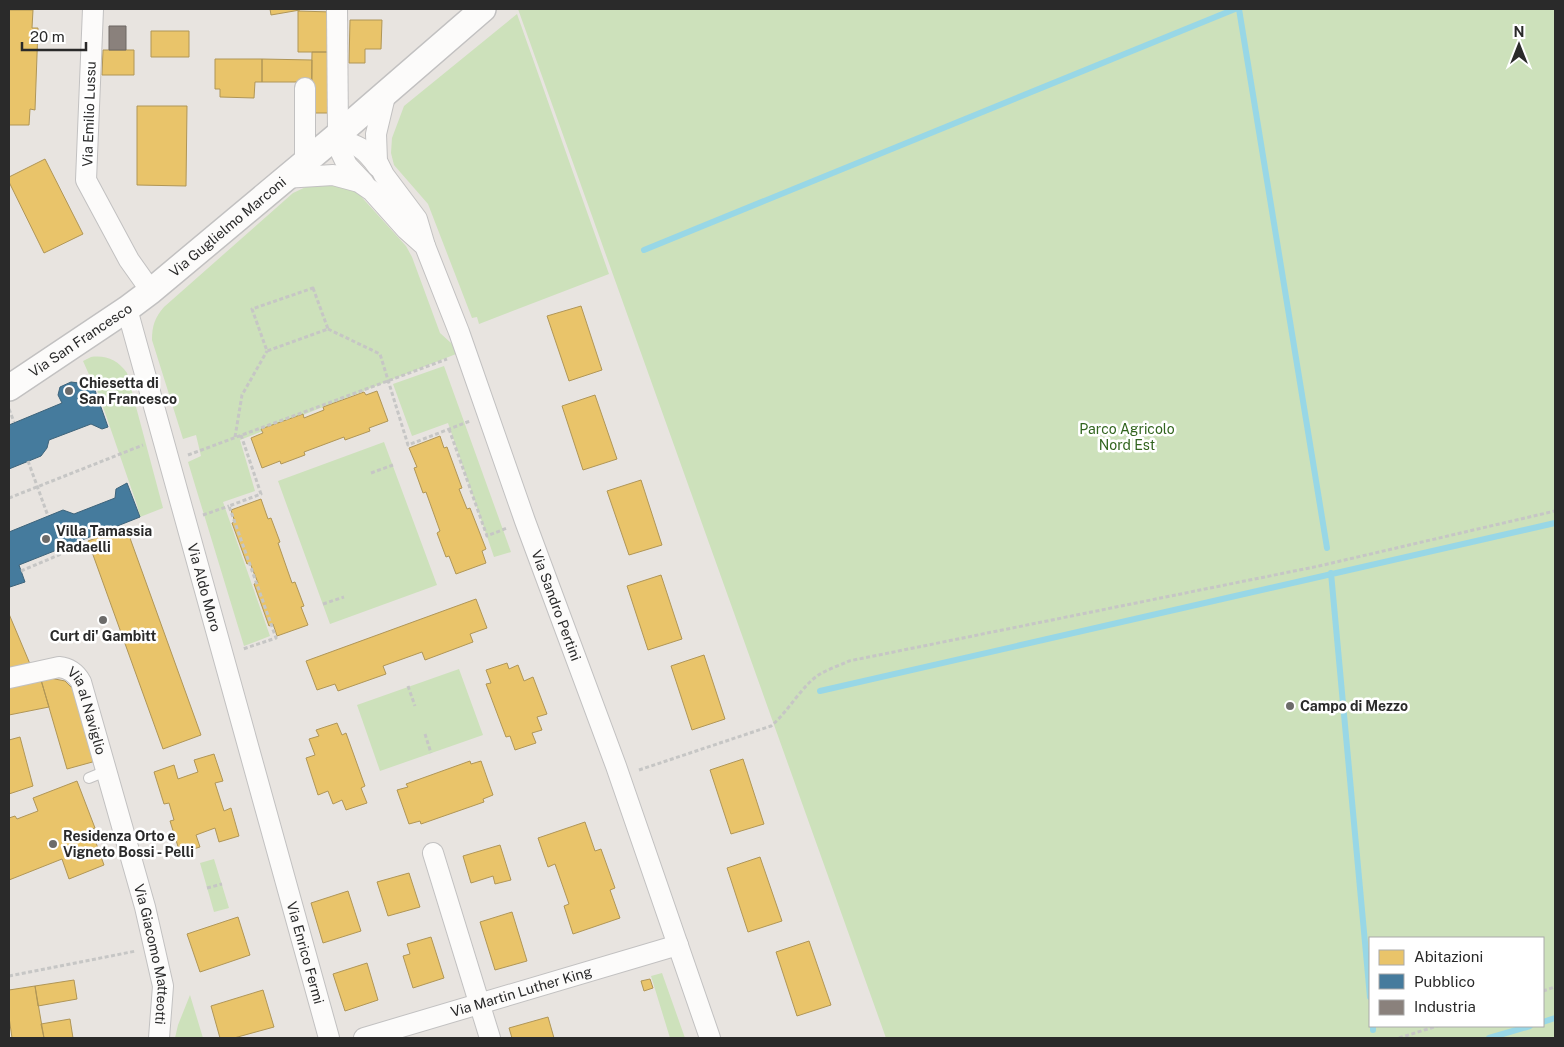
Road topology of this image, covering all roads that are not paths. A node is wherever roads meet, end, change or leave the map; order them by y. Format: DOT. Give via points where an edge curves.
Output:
graph roads {
  1 [pos="93,9"];
  2 [pos="336,9"];
  3 [pos="483,9"];
  4 [pos="305,88"];
  5 [pos="386,92"];
  6 [pos="336,136"];
  7 [pos="305,161"];
  8 [pos="284,178"];
  9 [pos="378,182"];
  10 [pos="151,290"];
  11 [pos="127,309"];
  12 [pos="9,388"];
  13 [pos="9,678"];
  14 [pos="118,813"];
  15 [pos="433,853"];
  16 [pos="281,865"];
  17 [pos="678,946"];
  18 [pos="479,1004"];
  19 [pos="159,1038"];
  20 [pos="329,1038"];
  21 [pos="364,1038"];
  22 [pos="490,1038"];
  23 [pos="710,1038"];
  1 -- 10 [label="street, Via Emilio Lussu" via="86,180 129,260"];
  2 -- 6 [label="street"];
  3 -- 5 [label="street, Via Guglielmo Marconi"];
  4 -- 7 [label="street"];
  5 -- 6 [label="street, Via Guglielmo Marconi"];
  5 -- 9 [label="street" via="375,139"];
  6 -- 7 [label="street, Via Guglielmo Marconi"];
  6 -- 9 [label="street, Via Sandro Pertini" via="365,150"];
  7 -- 8 [label="street, Via Guglielmo Marconi"];
  8 -- 9 [label="street" via="333,175 359,182"];
  8 -- 10 [label="street, Via Guglielmo Marconi"];
  9 -- 17 [label="street, Via Sandro Pertini" via="417,219"];
  10 -- 11 [label="street, Via San Francesco"];
  11 -- 12 [label="street, Via San Francesco"];
  11 -- 16 [label="street, Via Aldo Moro"];
  13 -- 14 [label="street, Via al Naviglio" via="55,667 74,672 80,682 98,774"];
  14 -- 19 [label="street, Via Giacomo Matteotti" via="164,990"];
  15 -- 18 [label="street"];
  16 -- 20 [label="street, Via Enrico Fermi"];
  17 -- 18 [label="street, Via Martin Luther King"];
  17 -- 23 [label="street, Via Sandro Pertini"];
  18 -- 21 [label="street, Via Martin Luther King"];
  18 -- 22 [label="street"];
}
